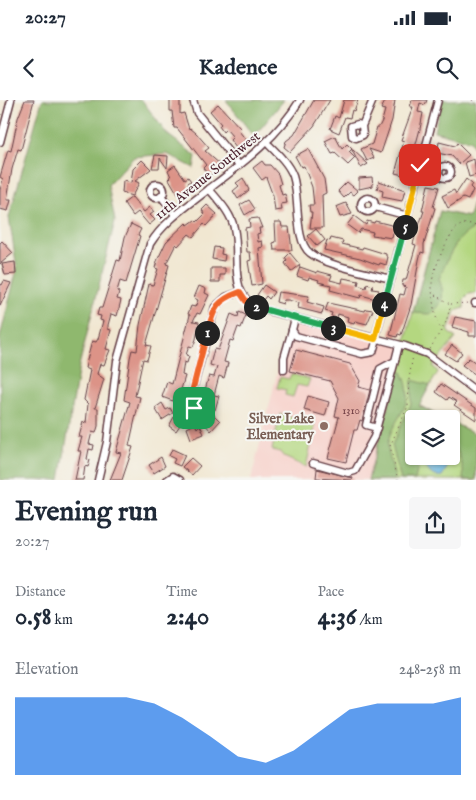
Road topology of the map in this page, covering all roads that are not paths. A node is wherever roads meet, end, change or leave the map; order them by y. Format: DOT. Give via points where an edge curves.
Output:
graph roads {
  1 [pos="12,100"];
  2 [pos="193,100"];
  3 [pos="300,100"];
  4 [pos="373,100"];
  5 [pos="438,100"];
  6 [pos="362,126"];
  7 [pos="0,142"];
  8 [pos="266,143"];
  9 [pos="238,165"];
  10 [pos="420,165"];
  11 [pos="438,170"];
  12 [pos="210,189"];
  13 [pos="161,196"];
  14 [pos="375,207"];
  15 [pos="175,215"];
  16 [pos="408,216"];
  17 [pos="391,278"];
  18 [pos="240,292"];
  19 [pos="295,318"];
  20 [pos="292,330"];
  21 [pos="376,339"];
  22 [pos="399,345"];
  23 [pos="394,361"];
  24 [pos="284,370"];
  25 [pos="476,391"];
  26 [pos="191,396"];
  27 [pos="377,428"];
  28 [pos="313,464"];
  29 [pos="98,480"];
  30 [pos="167,480"];
  31 [pos="180,480"];
  1 -- 7 [label="street"];
  2 -- 9 [label="street" via="197,113"];
  3 -- 8 [label="street, 11th Avenue Southwest"];
  4 -- 6 [label="street"];
  5 -- 10 [label="street"];
  8 -- 9 [label="street, 11th Avenue Southwest"];
  8 -- 17 [label="street" via="279,155 292,175 298,193 301,241 305,248 319,259"];
  9 -- 12 [label="street, 11th Avenue Southwest"];
  10 -- 11 [label="street"];
  10 -- 16 [label="street"];
  12 -- 15 [label="street, 11th Avenue Southwest"];
  12 -- 18 [label="street" via="234,227"];
  13 -- 15 [label="street"];
  14 -- 16 [label="street"];
  15 -- 29 [label="street, 11th Avenue Southwest" via="160,229 147,250 117,361 107,442"];
  16 -- 17 [label="street"];
  17 -- 21 [label="street"];
  18 -- 19 [label="street" via="252,306"];
  18 -- 26 [label="street" via="226,297 216,307"];
  19 -- 20 [label="street"];
  19 -- 21 [label="street"];
  20 -- 21 [label="street" via="298,337 362,354 373,352"];
  20 -- 24 [label="street"];
  21 -- 22 [label="street"];
  22 -- 23 [label="street"];
  22 -- 25 [label="street" via="427,354"];
  23 -- 27 [label="street"];
  23 -- 27 [label="street" via="380,369 366,425"];
  27 -- 28 [label="street" via="353,472"];
  30 -- 31 [label="street" via="173,476"];
}
